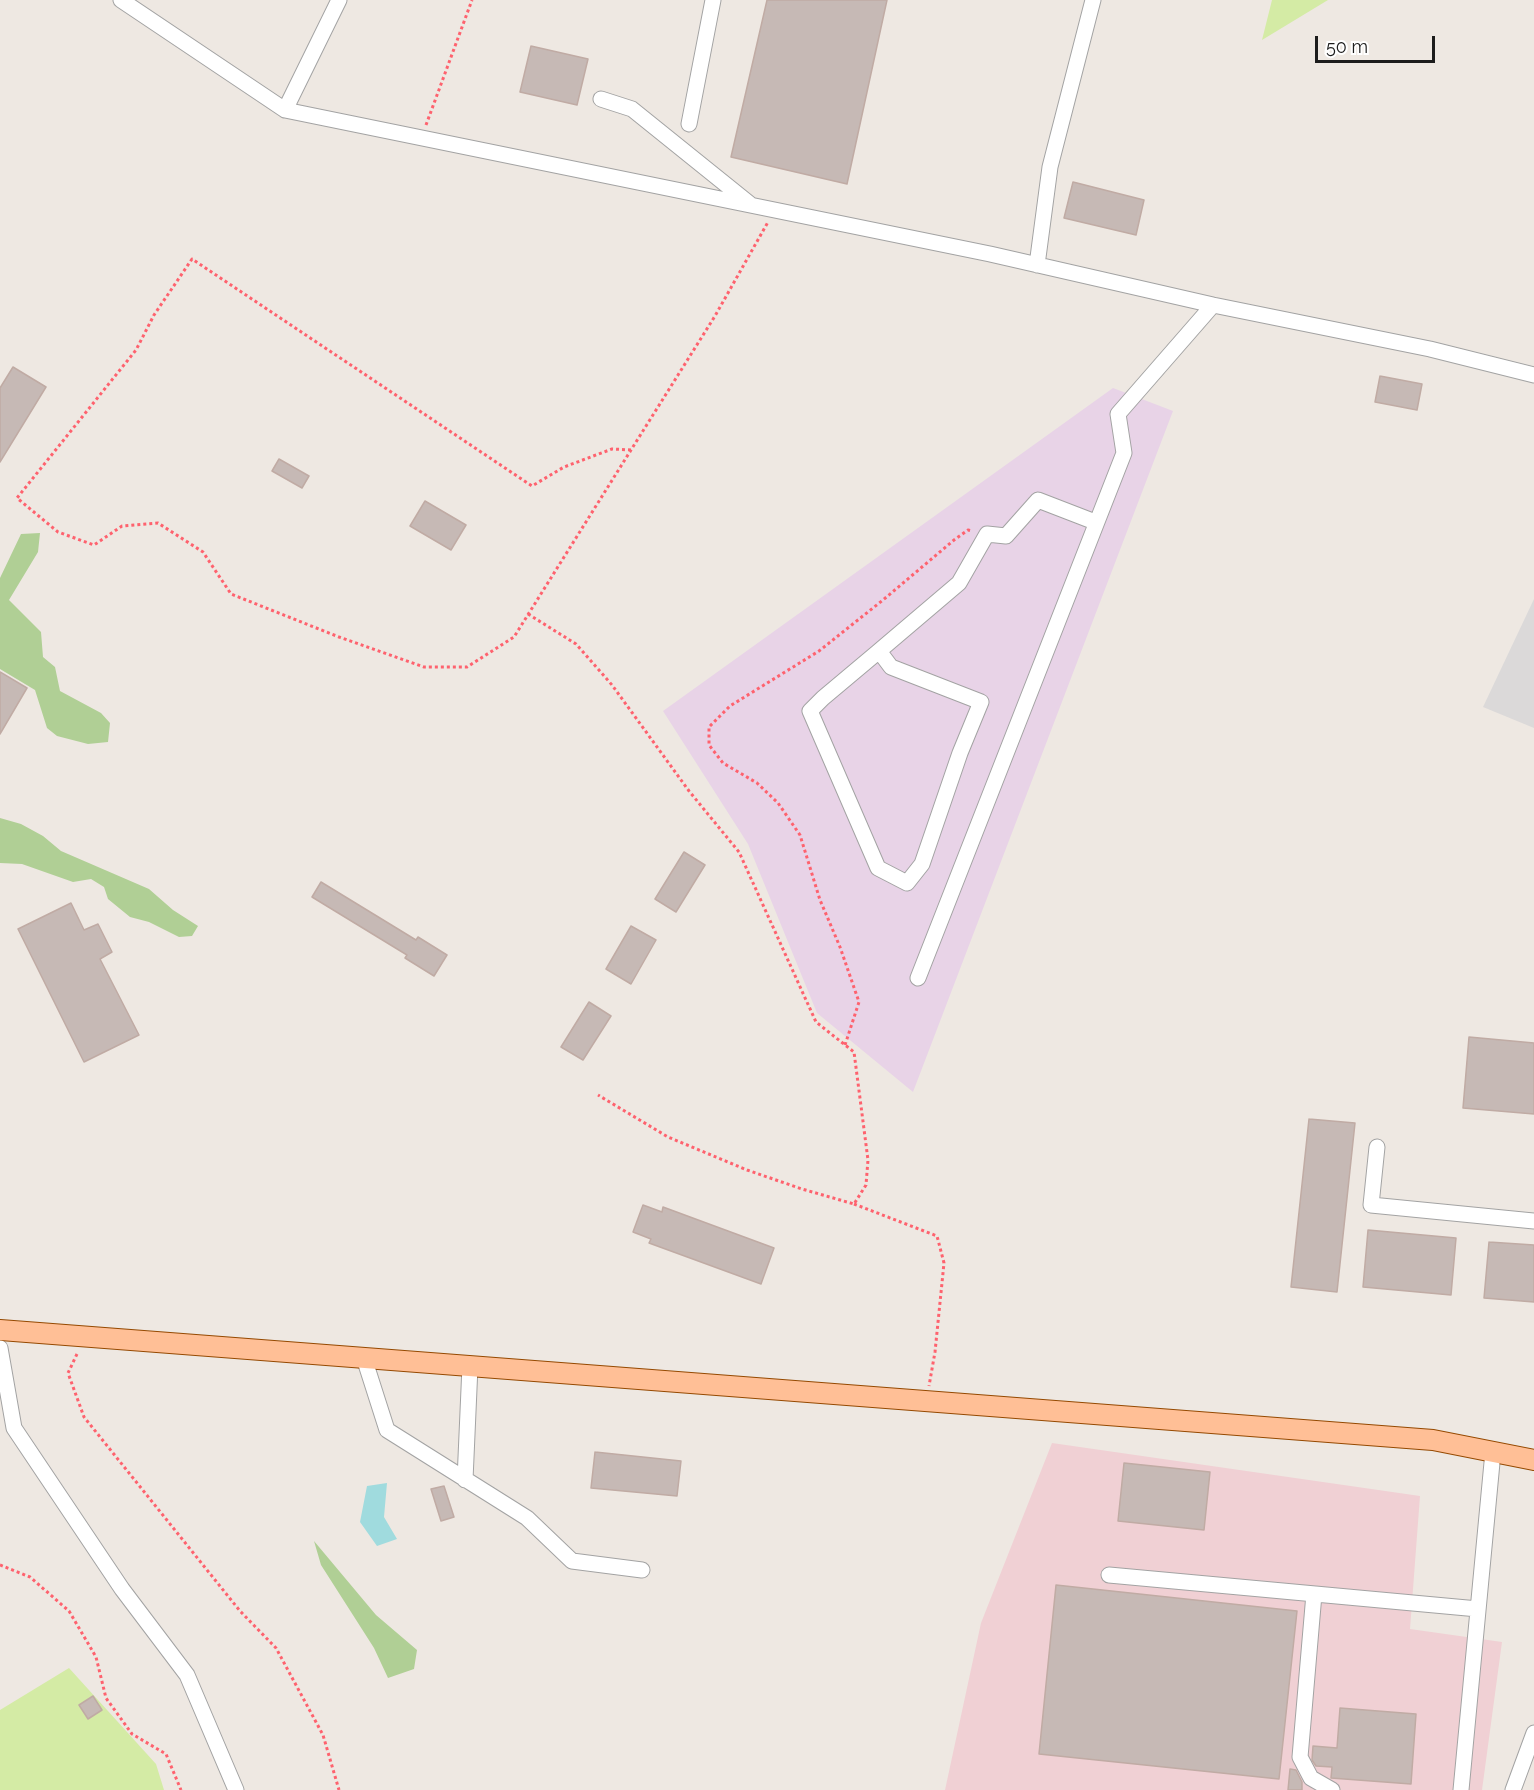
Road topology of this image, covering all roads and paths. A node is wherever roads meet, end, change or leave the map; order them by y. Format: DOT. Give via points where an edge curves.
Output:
graph roads {
  1 [pos="121,0"];
  2 [pos="339,0"];
  3 [pos="472,0"];
  4 [pos="713,0"];
  5 [pos="1093,0"];
  6 [pos="601,99"];
  7 [pos="285,110"];
  8 [pos="689,124"];
  9 [pos="421,137"];
  10 [pos="752,206"];
  11 [pos="775,210"];
  12 [pos="1037,265"];
  13 [pos="1213,305"];
  14 [pos="1534,375"];
  15 [pos="631,450"];
  16 [pos="1095,522"];
  17 [pos="528,614"];
  18 [pos="879,651"];
  19 [pos="918,978"];
  20 [pos="598,1095"];
  21 [pos="1377,1147"];
  22 [pos="854,1204"];
  23 [pos="1534,1221"];
  24 [pos="0,1330"];
  25 [pos="85,1336"];
  26 [pos="0,1348"];
  27 [pos="364,1358"];
  28 [pos="470,1366"];
  29 [pos="927,1401"];
  30 [pos="1493,1452"];
  31 [pos="1534,1460"];
  32 [pos="465,1480"];
  33 [pos="0,1565"];
  34 [pos="642,1570"];
  35 [pos="1109,1575"];
  36 [pos="1314,1594"];
  37 [pos="1479,1609"];
  38 [pos="1534,1733"];
  39 [pos="181,1790"];
  40 [pos="236,1790"];
  41 [pos="339,1790"];
  42 [pos="1332,1790"];
  43 [pos="1461,1790"];
  44 [pos="1513,1790"];
  1 -- 7 [label="street"];
  2 -- 7 [label="street"];
  3 -- 9 [label="path"];
  4 -- 8 [label="street"];
  5 -- 12 [label="street" via="1050,167"];
  6 -- 10 [label="street" via="632,109"];
  7 -- 9 [label="street"];
  9 -- 10 [label="street"];
  10 -- 11 [label="street"];
  11 -- 12 [label="street"];
  11 -- 15 [label="path"];
  12 -- 13 [label="street"];
  13 -- 14 [label="street" via="1430,349"];
  13 -- 16 [label="street" via="1118,414 1124,453"];
  15 -- 17 [label="path"];
  15 -- 17 [label="path" via="612,449 564,467 532,486 192,259 154,315 136,350 17,498 58,532 94,545 122,526 158,522 203,552 231,594 424,667 467,668 514,637"];
  16 -- 18 [label="street" via="1038,500 1006,536 987,534 959,584"];
  16 -- 19 [label="street"];
  17 -- 22 [label="path" via="576,644 612,685 739,852 816,1022 854,1052 868,1160 866,1185"];
  18 -- 18 [label="street" via="891,667 981,702 922,864 907,883 878,868 810,711"];
  20 -- 22 [label="path" via="668,1137 747,1170"];
  21 -- 23 [label="street" via="1371,1205"];
  22 -- 29 [label="path" via="937,1236 944,1263"];
  24 -- 25 [label="main road"];
  25 -- 27 [label="main road"];
  25 -- 41 [label="path" via="68,1373 84,1417 240,1611 276,1648 323,1735"];
  26 -- 40 [label="street" via="14,1428 122,1589 187,1675"];
  27 -- 28 [label="main road"];
  27 -- 32 [label="street" via="387,1430"];
  28 -- 29 [label="main road"];
  28 -- 32 [label="street"];
  29 -- 30 [label="main road" via="1433,1440"];
  30 -- 31 [label="main road"];
  30 -- 37 [label="street"];
  32 -- 34 [label="street" via="528,1518 572,1561"];
  33 -- 39 [label="path" via="30,1577 69,1611 96,1657 106,1698 132,1734 166,1754"];
  35 -- 36 [label="street"];
  36 -- 37 [label="street"];
  36 -- 42 [label="street" via="1300,1757 1311,1778"];
  37 -- 43 [label="street"];
  38 -- 44 [label="street"];
}
